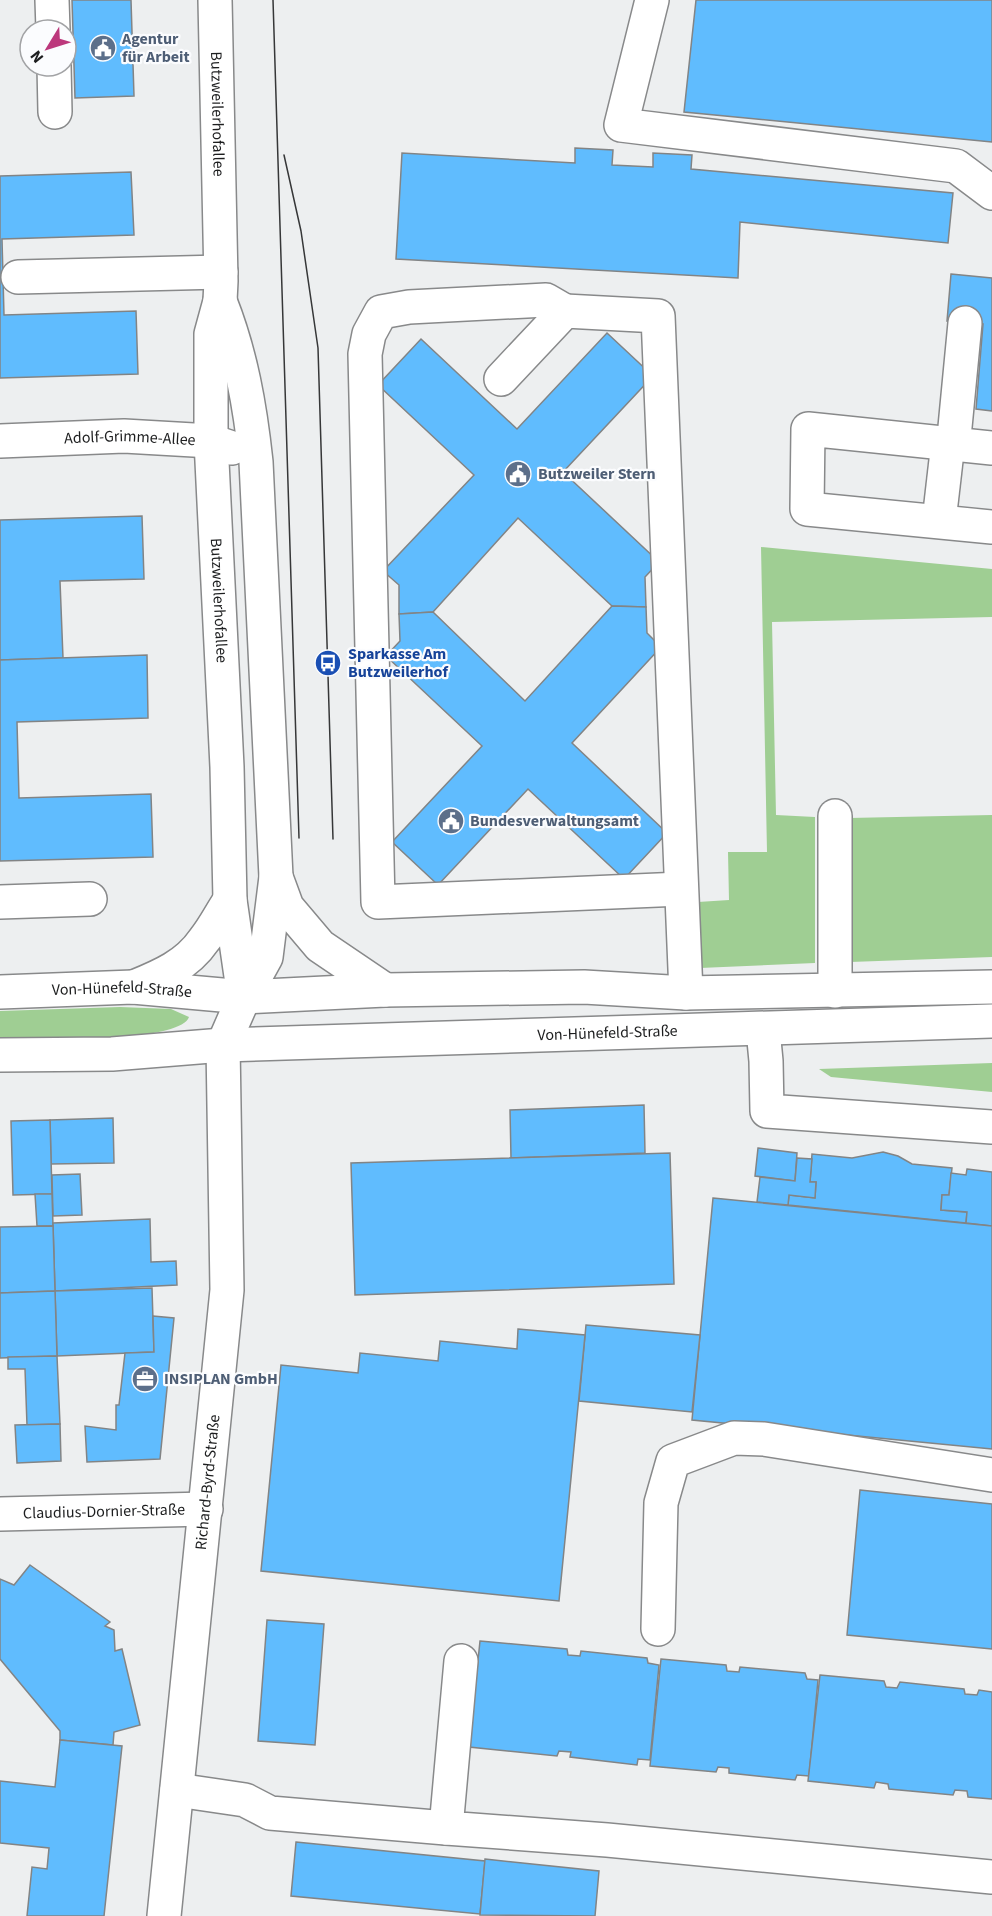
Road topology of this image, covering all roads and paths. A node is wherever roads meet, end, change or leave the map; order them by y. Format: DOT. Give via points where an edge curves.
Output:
graph roads {
  1 [pos="52,0"];
  2 [pos="214,0"];
  3 [pos="652,0"];
  4 [pos="53,18"];
  5 [pos="54,78"];
  6 [pos="55,112"];
  7 [pos="992,193"];
  8 [pos="18,277"];
  9 [pos="220,286"];
  10 [pos="565,310"];
  11 [pos="965,323"];
  12 [pos="501,379"];
  13 [pos="952,435"];
  14 [pos="0,441"];
  15 [pos="212,441"];
  16 [pos="992,448"];
  17 [pos="256,462"];
  18 [pos="939,521"];
  19 [pos="992,526"];
  20 [pos="835,816"];
  21 [pos="276,876"];
  22 [pos="681,889"];
  23 [pos="90,899"];
  24 [pos="230,900"];
  25 [pos="0,902"];
  26 [pos="133,987"];
  27 [pos="992,987"];
  28 [pos="385,990"];
  29 [pos="835,991"];
  30 [pos="0,992"];
  31 [pos="686,993"];
  32 [pos="244,997"];
  33 [pos="989,1022"];
  34 [pos="763,1030"];
  35 [pos="223,1045"];
  36 [pos="0,1055"];
  37 [pos="992,1127"];
  38 [pos="992,1475"];
  39 [pos="206,1509"];
  40 [pos="0,1514"];
  41 [pos="658,1629"];
  42 [pos="461,1661"];
  43 [pos="177,1790"];
  44 [pos="446,1828"];
  45 [pos="992,1877"];
  46 [pos="164,1916"];
  1 -- 4 [label="street"];
  2 -- 9 [label="street, Butzweilerhofallee"];
  3 -- 7 [label="street" via="621,125 956,166"];
  5 -- 6 [label="street"];
  8 -- 9 [label="street"];
  9 -- 15 [label="street, Butzweilerhofallee" via="211,334"];
  9 -- 17 [label="street, Butzweilerhofallee" via="250,404"];
  10 -- 12 [label="street"];
  10 -- 22 [label="street" via="658,316"];
  10 -- 22 [label="street" via="546,300 409,307 381,312 369,334 364,354 378,902"];
  11 -- 13 [label="street"];
  13 -- 16 [label="street"];
  13 -- 18 [label="street"];
  13 -- 18 [label="street" via="808,429 807,509"];
  14 -- 15 [label="street, Adolf-Grimme-Allee" via="124,436"];
  15 -- 17 [label="street, Adolf-Grimme-Allee"];
  15 -- 24 [label="street, Butzweilerhofallee"];
  17 -- 21 [label="street, Butzweilerhofallee"];
  18 -- 19 [label="street"];
  20 -- 29 [label="street"];
  21 -- 28 [label="street, Butzweilerhofallee" via="287,908 320,946"];
  21 -- 32 [label="street, Butzweilerhofallee" via="266,957"];
  22 -- 31 [label="street"];
  23 -- 25 [label="street"];
  24 -- 26 [label="street" via="205,940 187,959"];
  24 -- 32 [label="street, Butzweilerhofallee"];
  26 -- 30 [label="street, Von-Hünefeld-Straße"];
  26 -- 32 [label="street, Von-Hünefeld-Straße"];
  27 -- 29 [label="street, Von-Hünefeld-Straße"];
  28 -- 31 [label="street, Von-Hünefeld-Straße" via="584,987"];
  28 -- 32 [label="street, Von-Hünefeld-Straße"];
  29 -- 31 [label="street, Von-Hünefeld-Straße"];
  32 -- 35 [label="street"];
  33 -- 34 [label="street, Von-Hünefeld-Straße"];
  34 -- 35 [label="street, Von-Hünefeld-Straße"];
  34 -- 37 [label="street" via="767,1111"];
  35 -- 36 [label="street, Von-Hünefeld-Straße" via="112,1054"];
  35 -- 39 [label="street, Richard-Byrd-Straße" via="227,1290"];
  38 -- 41 [label="street" via="764,1439 734,1438 673,1461 661,1503"];
  39 -- 40 [label="street, Claudius-Dornier-Straße"];
  39 -- 43 [label="street, Richard-Byrd-Straße"];
  42 -- 44 [label="street"];
  43 -- 44 [label="street" via="245,1800 270,1813"];
  43 -- 46 [label="street, Richard-Byrd-Straße"];
  44 -- 45 [label="street"];
}
